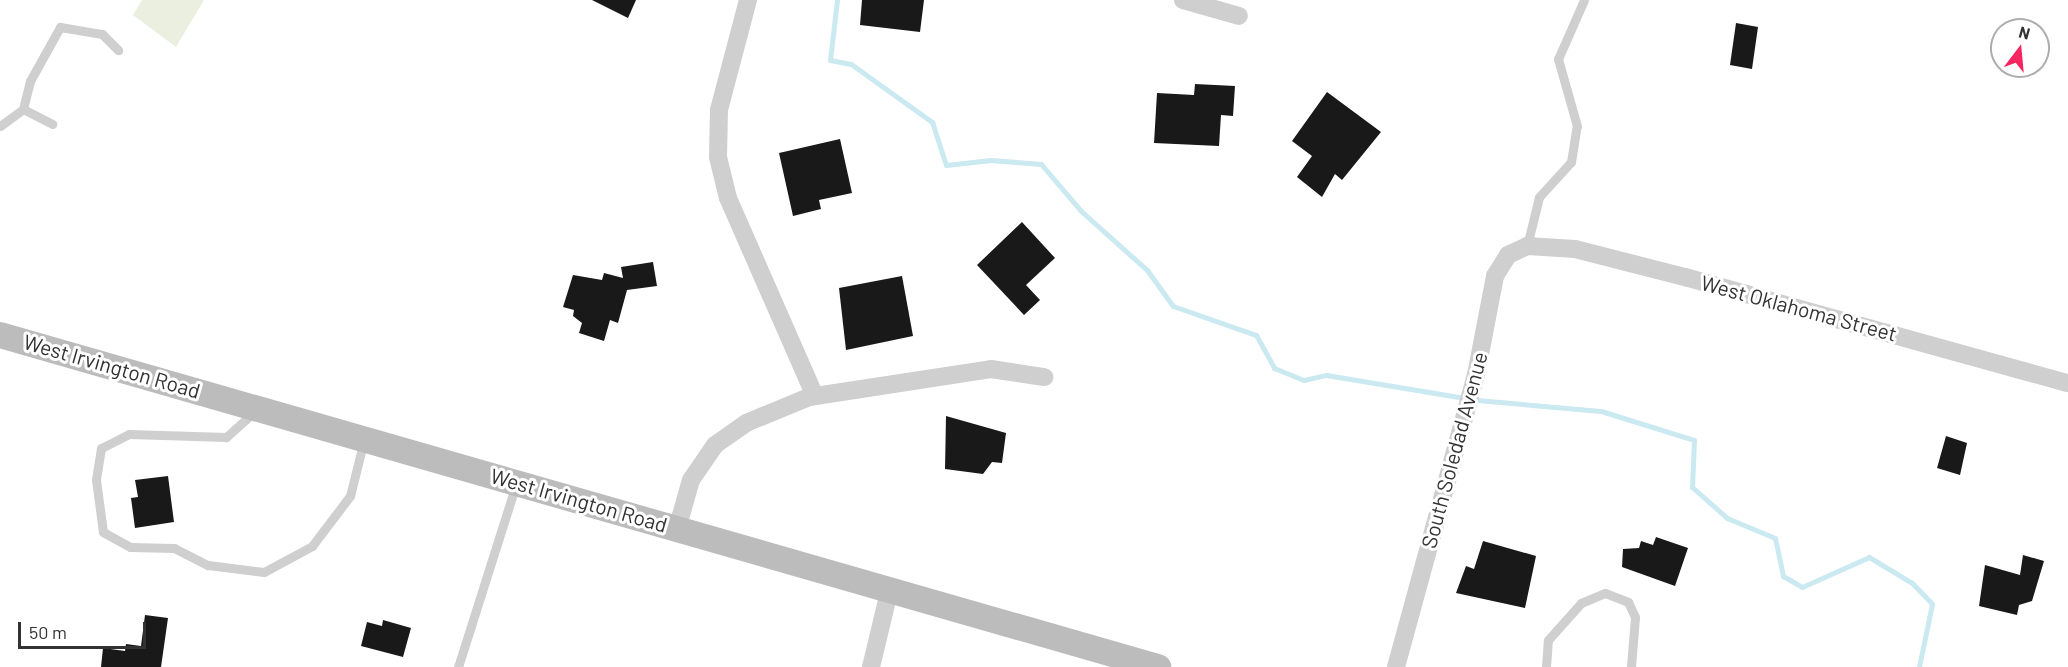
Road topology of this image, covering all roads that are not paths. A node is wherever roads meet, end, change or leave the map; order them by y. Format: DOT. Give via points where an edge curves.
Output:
graph roads {
  1 [pos="748,0"];
  2 [pos="1183,0"];
  3 [pos="1584,0"];
  4 [pos="1239,16"];
  5 [pos="118,50"];
  6 [pos="23,109"];
  7 [pos="52,124"];
  8 [pos="0,126"];
  9 [pos="1527,246"];
  10 [pos="0,335"];
  11 [pos="1044,377"];
  12 [pos="2068,382"];
  13 [pos="815,396"];
  14 [pos="259,408"];
  15 [pos="364,438"];
  16 [pos="517,482"];
  17 [pos="677,529"];
  18 [pos="890,592"];
  19 [pos="458,667"];
  20 [pos="871,667"];
  21 [pos="1158,667"];
  22 [pos="1396,667"];
  23 [pos="1546,667"];
  24 [pos="1631,667"];
  1 -- 13 [label="street" via="719,110 718,157 728,198"];
  2 -- 4 [label="street"];
  3 -- 9 [label="lane" via="1558,59 1576,126 1571,162 1539,197"];
  5 -- 6 [label="lane" via="102,34 60,27 30,81"];
  6 -- 7 [label="lane"];
  6 -- 8 [label="lane"];
  9 -- 12 [label="street, West Oklahoma Street" via="1575,249"];
  9 -- 22 [label="street, South Soledad Avenue" via="1508,255 1496,276 1476,375"];
  10 -- 14 [label="main road, West Irvington Road"];
  11 -- 13 [label="street" via="991,369"];
  13 -- 17 [label="street" via="746,423 715,445 691,480"];
  14 -- 15 [label="main road, West Irvington Road"];
  14 -- 15 [label="lane" via="226,437 129,434 101,448 96,480 102,532 130,547 174,548 208,565 264,572 312,546 350,496"];
  15 -- 16 [label="main road, West Irvington Road"];
  16 -- 17 [label="main road, West Irvington Road"];
  16 -- 19 [label="lane"];
  17 -- 18 [label="main road, West Irvington Road"];
  18 -- 20 [label="street"];
  18 -- 21 [label="main road, West Irvington Road"];
  23 -- 24 [label="lane" via="1548,640 1581,603 1605,593 1628,602 1635,617"];
}
